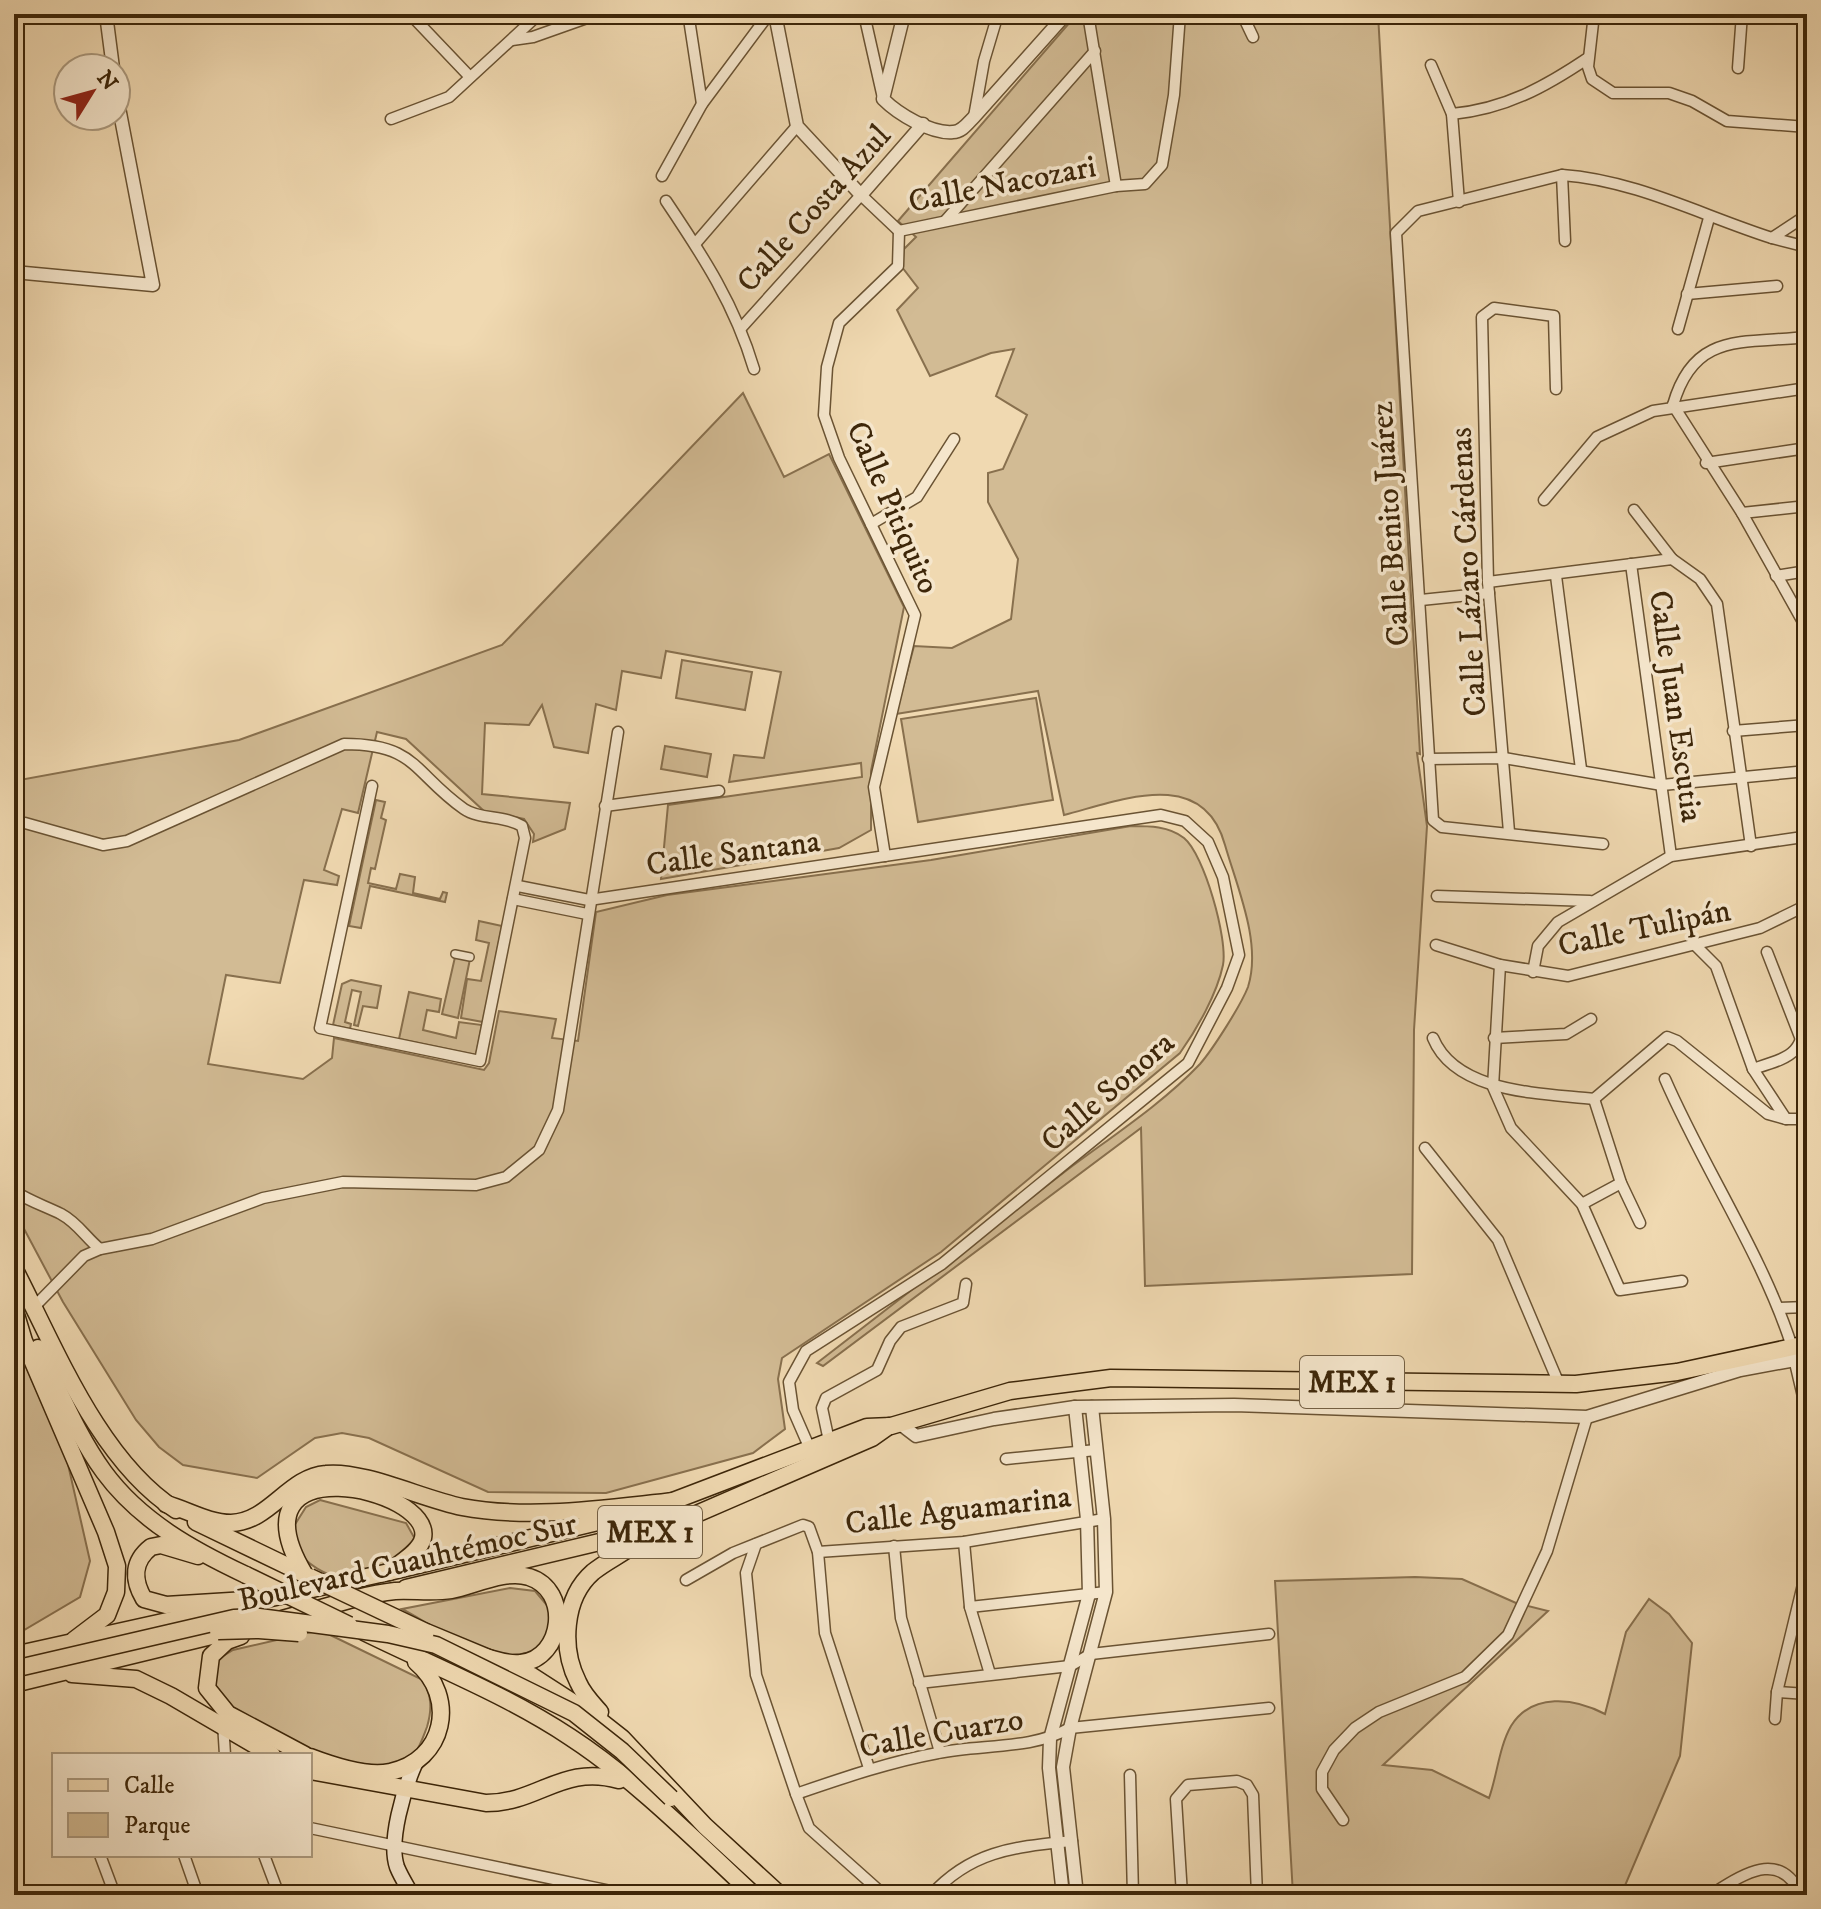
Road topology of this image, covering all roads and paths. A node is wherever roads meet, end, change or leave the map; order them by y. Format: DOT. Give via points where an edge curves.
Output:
graph roads {
  1 [pos="106,14"];
  2 [pos="539,14"];
  3 [pos="598,14"];
  4 [pos="684,14"];
  5 [pos="772,14"];
  6 [pos="864,14"];
  7 [pos="904,14"];
  8 [pos="998,14"];
  9 [pos="1066,14"];
  10 [pos="1088,14"];
  11 [pos="1180,14"];
  12 [pos="1242,14"];
  13 [pos="1594,14"];
  14 [pos="1742,14"];
  15 [pos="411,15"];
  16 [pos="1253,37"];
  17 [pos="510,40"];
  18 [pos="1095,51"];
  19 [pos="111,52"];
  20 [pos="1588,58"];
  21 [pos="1431,65"];
  22 [pos="1738,68"];
  23 [pos="470,77"];
  24 [pos="883,99"];
  25 [pos="702,104"];
  26 [pos="1452,114"];
  27 [pos="974,117"];
  28 [pos="391,119"];
  29 [pos="923,124"];
  30 [pos="797,126"];
  31 [pos="1807,127"];
  32 [pos="124,132"];
  33 [pos="1562,175"];
  34 [pos="662,176"];
  35 [pos="1116,186"];
  36 [pos="861,195"];
  37 [pos="666,201"];
  38 [pos="1459,202"];
  39 [pos="1807,215"];
  40 [pos="1709,218"];
  41 [pos="945,221"];
  42 [pos="899,231"];
  43 [pos="1772,238"];
  44 [pos="1565,241"];
  45 [pos="695,244"];
  46 [pos="1807,247"];
  47 [pos="14,272"];
  48 [pos="1777,286"];
  49 [pos="1687,294"];
  50 [pos="742,327"];
  51 [pos="1678,329"];
  52 [pos="1807,337"];
  53 [pos="754,369"];
  54 [pos="1807,388"];
  55 [pos="1556,389"];
  56 [pos="1673,405"];
  57 [pos="954,439"];
  58 [pos="1807,448"];
  59 [pos="1706,463"];
  60 [pos="1544,500"];
  61 [pos="1807,506"];
  62 [pos="1634,510"];
  63 [pos="1742,513"];
  64 [pos="871,524"];
  65 [pos="1672,559"];
  66 [pos="1631,564"];
  67 [pos="1807,571"];
  68 [pos="1556,576"];
  69 [pos="1776,576"];
  70 [pos="1488,588"];
  71 [pos="1421,600"];
  72 [pos="1807,629"];
  73 [pos="1807,725"];
  74 [pos="1733,731"];
  75 [pos="618,732"];
  76 [pos="1504,758"];
  77 [pos="1428,759"];
  78 [pos="1581,769"];
  79 [pos="1807,771"];
  80 [pos="1740,780"];
  81 [pos="1662,785"];
  82 [pos="372,786"];
  83 [pos="719,791"];
  84 [pos="605,806"];
  85 [pos="14,825"];
  86 [pos="1509,832"];
  87 [pos="1803,837"];
  88 [pos="1603,844"];
  89 [pos="1751,846"];
  90 [pos="885,856"];
  91 [pos="1671,856"];
  92 [pos="518,886"];
  93 [pos="1437,896"];
  94 [pos="513,899"];
  95 [pos="589,900"];
  96 [pos="1590,901"];
  97 [pos="1807,905"];
  98 [pos="587,914"];
  99 [pos="1436,945"];
  100 [pos="1695,945"];
  101 [pos="1767,952"];
  102 [pos="455,954"];
  103 [pos="470,957"];
  104 [pos="1500,965"];
  105 [pos="1533,972"];
  106 [pos="1807,1009"];
  107 [pos="1591,1019"];
  108 [pos="1433,1038"];
  109 [pos="1494,1038"];
  110 [pos="1802,1042"];
  111 [pos="1753,1069"];
  112 [pos="1665,1079"];
  113 [pos="1493,1087"];
  114 [pos="1594,1099"];
  115 [pos="1786,1119"];
  116 [pos="1807,1119"];
  117 [pos="1425,1148"];
  118 [pos="1621,1183"];
  119 [pos="14,1191"];
  120 [pos="1582,1204"];
  121 [pos="1640,1223"];
  122 [pos="100,1249"];
  123 [pos="14,1268"];
  124 [pos="1682,1281"];
  125 [pos="966,1284"];
  126 [pos="14,1306"];
  127 [pos="34,1307"];
  128 [pos="1807,1307"];
  129 [pos="1779,1308"];
  130 [pos="1798,1350"];
  131 [pos="1559,1384"];
  132 [pos="1075,1407"];
  133 [pos="1092,1407"];
  134 [pos="1807,1409"];
  135 [pos="1587,1417"];
  136 [pos="895,1424"];
  137 [pos="829,1441"];
  138 [pos="810,1449"];
  139 [pos="1078,1450"];
  140 [pos="1096,1450"];
  141 [pos="1006,1459"];
  142 [pos="675,1501"];
  143 [pos="166,1504"];
  144 [pos="1087,1519"];
  145 [pos="1104,1519"];
  146 [pos="648,1532"];
  147 [pos="964,1542"];
  148 [pos="756,1544"];
  149 [pos="894,1546"];
  150 [pos="818,1552"];
  151 [pos="211,1558"];
  152 [pos="1807,1568"];
  153 [pos="389,1572"];
  154 [pos="308,1576"];
  155 [pos="686,1580"];
  156 [pos="393,1591"];
  157 [pos="1106,1592"];
  158 [pos="1089,1594"];
  159 [pos="264,1602"];
  160 [pos="970,1607"];
  161 [pos="282,1619"];
  162 [pos="1269,1634"];
  163 [pos="385,1642"];
  164 [pos="61,1646"];
  165 [pos="1091,1654"];
  166 [pos="14,1655"];
  167 [pos="485,1657"];
  168 [pos="1070,1666"];
  169 [pos="14,1669"];
  170 [pos="58,1674"];
  171 [pos="990,1674"];
  172 [pos="14,1678"];
  173 [pos="919,1683"];
  174 [pos="14,1684"];
  175 [pos="1777,1692"];
  176 [pos="1807,1694"];
  177 [pos="1269,1708"];
  178 [pos="1775,1719"];
  179 [pos="225,1720"];
  180 [pos="1070,1728"];
  181 [pos="622,1738"];
  182 [pos="1050,1739"];
  183 [pos="940,1752"];
  184 [pos="222,1753"];
  185 [pos="269,1753"];
  186 [pos="301,1753"];
  187 [pos="312,1757"];
  188 [pos="415,1764"];
  189 [pos="869,1768"];
  190 [pos="312,1771"];
  191 [pos="389,1772"];
  192 [pos="1130,1775"];
  193 [pos="628,1783"];
  194 [pos="404,1789"];
  195 [pos="796,1794"];
  196 [pos="667,1800"];
  197 [pos="1343,1820"];
  198 [pos="705,1826"];
  199 [pos="312,1828"];
  200 [pos="695,1841"];
  201 [pos="1072,1841"];
  202 [pos="1057,1843"];
  203 [pos="395,1848"];
  204 [pos="101,1857"];
  205 [pos="185,1857"];
  206 [pos="265,1857"];
  207 [pos="1720,1889"];
  208 [pos="587,1891"];
  209 [pos="625,1894"];
  210 [pos="115,1895"];
  211 [pos="198,1895"];
  212 [pos="279,1895"];
  213 [pos="412,1895"];
  214 [pos="754,1895"];
  215 [pos="780,1895"];
  216 [pos="884,1895"];
  217 [pos="931,1895"];
  218 [pos="1063,1895"];
  219 [pos="1077,1895"];
  220 [pos="1133,1895"];
  221 [pos="1182,1895"];
  222 [pos="1257,1895"];
  223 [pos="1801,1895"];
  1 -- 19 [label="street"];
  2 -- 17 [label="street"];
  3 -- 17 [label="street"];
  4 -- 25 [label="street"];
  5 -- 25 [label="street"];
  5 -- 30 [label="street"];
  6 -- 24 [label="street"];
  7 -- 24 [label="street"];
  8 -- 27 [label="street"];
  9 -- 27 [label="street"];
  10 -- 18 [label="street"];
  11 -- 35 [label="street, Calle Nacozari" via="1162,165 1145,184"];
  12 -- 16 [label="street"];
  13 -- 20 [label="street"];
  14 -- 22 [label="street"];
  15 -- 23 [label="street"];
  17 -- 23 [label="street"];
  18 -- 35 [label="street"];
  18 -- 41 [label="street"];
  20 -- 26 [label="street" via="1543,88 1488,111"];
  20 -- 31 [label="street" via="1592,79 1613,93 1669,93 1727,121"];
  21 -- 26 [label="street"];
  23 -- 28 [label="street" via="449,97"];
  24 -- 29 [label="street"];
  25 -- 34 [label="street"];
  26 -- 38 [label="street"];
  27 -- 29 [label="street" via="951,133"];
  29 -- 36 [label="street, Calle Costa Azul"];
  30 -- 36 [label="street"];
  30 -- 45 [label="street"];
  32 -- 47 [label="street" via="153,285"];
  33 -- 38 [label="street"];
  33 -- 40 [label="street" via="1650,193"];
  33 -- 44 [label="street"];
  35 -- 41 [label="street, Calle Nacozari"];
  36 -- 42 [label="street"];
  36 -- 50 [label="street, Calle Costa Azul"];
  37 -- 45 [label="street"];
  38 -- 71 [label="street, Calle Benito Juárez" via="1418,211 1396,233"];
  39 -- 43 [label="street"];
  40 -- 43 [label="street"];
  40 -- 49 [label="street"];
  41 -- 42 [label="street, Calle Nacozari"];
  42 -- 64 [label="street, Calle Pitiquito" via="898,266 839,323 827,367 824,415"];
  43 -- 46 [label="street"];
  45 -- 50 [label="street"];
  48 -- 49 [label="street"];
  49 -- 51 [label="street"];
  50 -- 53 [label="street"];
  52 -- 56 [label="street" via="1712,348 1692,364"];
  54 -- 56 [label="street"];
  55 -- 70 [label="street, Calle Lázaro Cárdenas" via="1554,316 1486,311 1482,317"];
  56 -- 59 [label="street"];
  56 -- 60 [label="street" via="1597,437"];
  57 -- 64 [label="street" via="917,497"];
  58 -- 59 [label="street"];
  59 -- 63 [label="street"];
  61 -- 63 [label="street"];
  62 -- 65 [label="street"];
  63 -- 69 [label="street"];
  64 -- 90 [label="street, Calle Pitiquito" via="915,615 874,787"];
  65 -- 66 [label="street"];
  65 -- 74 [label="street" via="1700,579 1717,604"];
  66 -- 68 [label="street"];
  66 -- 81 [label="street, Calle Juan Escutia"];
  67 -- 69 [label="street"];
  68 -- 70 [label="street"];
  68 -- 78 [label="street"];
  69 -- 72 [label="street"];
  70 -- 71 [label="street"];
  70 -- 76 [label="street, Calle Lázaro Cárdenas"];
  71 -- 77 [label="street, Calle Benito Juárez"];
  73 -- 74 [label="street"];
  74 -- 80 [label="street"];
  75 -- 84 [label="street"];
  76 -- 77 [label="street"];
  76 -- 78 [label="street"];
  76 -- 86 [label="street, Calle Lázaro Cárdenas"];
  77 -- 86 [label="street, Calle Benito Juárez" via="1437,825"];
  78 -- 81 [label="street"];
  79 -- 80 [label="street"];
  80 -- 81 [label="street"];
  80 -- 89 [label="street"];
  81 -- 91 [label="street, Calle Juan Escutia"];
  82 -- 94 [label="street" via="320,1028 480,1061"];
  83 -- 84 [label="street"];
  84 -- 95 [label="street"];
  85 -- 92 [label="street" via="25,823 103,845 127,841 344,744 375,744 404,755 466,811 522,826"];
  86 -- 88 [label="street"];
  87 -- 89 [label="street, Calle Tulipán"];
  89 -- 91 [label="street, Calle Tulipán"];
  90 -- 95 [label="street, Calle Santana"];
  90 -- 138 [label="street, Calle Sonora" via="1161,815 1185,821 1208,842 1223,877 1239,955 1188,1063 942,1264 806,1351 789,1382 793,1410"];
  91 -- 96 [label="street, Calle Tulipán"];
  92 -- 94 [label="street"];
  92 -- 95 [label="street, Calle Santana"];
  93 -- 96 [label="street, Calle Tulipán"];
  94 -- 98 [label="street"];
  95 -- 98 [label="street"];
  96 -- 105 [label="street, Calle Tulipán" via="1545,934"];
  97 -- 100 [label="street, Calle Tulipán" via="1760,928"];
  98 -- 122 [label="street" via="558,1110 539,1150 506,1177 476,1185 343,1182 263,1198 152,1239"];
  99 -- 104 [label="street"];
  100 -- 105 [label="street, Calle Tulipán" via="1568,976"];
  100 -- 111 [label="street" via="1716,966"];
  101 -- 110 [label="street"];
  102 -- 103 [label="street"];
  104 -- 105 [label="street"];
  104 -- 109 [label="street"];
  106 -- 110 [label="street"];
  107 -- 109 [label="street" via="1566,1034"];
  108 -- 113 [label="street" via="1445,1058"];
  109 -- 113 [label="street"];
  110 -- 111 [label="street" via="1792,1057"];
  111 -- 115 [label="street"];
  112 -- 129 [label="street"];
  113 -- 114 [label="street"];
  113 -- 120 [label="street" via="1511,1128"];
  114 -- 115 [label="street" via="1667,1037 1768,1114"];
  114 -- 118 [label="street"];
  115 -- 116 [label="street"];
  117 -- 131 [label="street" via="1498,1240"];
  118 -- 120 [label="street"];
  118 -- 121 [label="street"];
  119 -- 122 [label="street" via="72,1221"];
  120 -- 124 [label="street" via="1620,1290"];
  122 -- 127 [label="street" via="84,1256"];
  123 -- 127 [label="main road"];
  125 -- 137 [label="street" via="963,1303 901,1327 877,1370 826,1398 822,1408"];
  126 -- 151 [label="main road" via="103,1471 140,1511"];
  126 -- 164 [label="main road" via="117,1566 116,1592 107,1615"];
  127 -- 143 [label="main road" via="116,1451"];
  128 -- 129 [label="street"];
  129 -- 130 [label="street"];
  130 -- 131 [label="main road, Boulevard Cuauhtémoc Sur / MEX 1" via="1677,1372"];
  130 -- 134 [label="street"];
  130 -- 135 [label="street"];
  131 -- 136 [label="main road, Boulevard Cuauhtémoc Sur / MEX 1" via="1111,1378 1010,1391"];
  132 -- 133 [label="street"];
  132 -- 136 [label="street" via="930,1435 916,1436"];
  132 -- 139 [label="street"];
  133 -- 135 [label="street" via="1234,1405"];
  133 -- 140 [label="street"];
  135 -- 197 [label="street" via="1547,1551 1508,1635 1465,1677 1379,1712 1334,1750 1322,1772 1322,1789"];
  136 -- 137 [label="main road, Boulevard Cuauhtémoc Sur / MEX 1" via="867,1427"];
  136 -- 146 [label="main road, Boulevard Cuauhtémoc Sur / MEX 1" via="758,1489"];
  137 -- 138 [label="main road, Boulevard Cuauhtémoc Sur / MEX 1"];
  138 -- 142 [label="main road, Boulevard Cuauhtémoc Sur / MEX 1"];
  139 -- 140 [label="street"];
  139 -- 141 [label="street"];
  139 -- 144 [label="street"];
  140 -- 145 [label="street"];
  142 -- 143 [label="main road" via="534,1511 482,1509 325,1474 304,1481 254,1519 216,1522"];
  142 -- 153 [label="main road, Boulevard Cuauhtémoc Sur / MEX 1"];
  143 -- 154 [label="main road"];
  144 -- 145 [label="street, Calle Aguamarina"];
  144 -- 147 [label="street, Calle Aguamarina"];
  144 -- 158 [label="street"];
  145 -- 157 [label="street"];
  146 -- 156 [label="main road, Boulevard Cuauhtémoc Sur / MEX 1"];
  146 -- 181 [label="main road" via="591,1574 576,1594 569,1619 569,1659 578,1684"];
  147 -- 149 [label="street, Calle Aguamarina"];
  147 -- 160 [label="street"];
  148 -- 150 [label="street" via="803,1525 813,1532"];
  148 -- 155 [label="street"];
  148 -- 195 [label="street" via="746,1573 756,1675"];
  149 -- 150 [label="street, Calle Aguamarina"];
  149 -- 173 [label="street" via="901,1618"];
  150 -- 189 [label="street" via="825,1633"];
  151 -- 159 [label="main road" via="151,1547 137,1564 139,1590 152,1604"];
  151 -- 163 [label="main road, bridge"];
  152 -- 175 [label="street"];
  153 -- 154 [label="main road" via="422,1542 419,1518 392,1501 329,1486 308,1493 285,1526 288,1544"];
  153 -- 159 [label="main road, Boulevard Cuauhtémoc Sur / MEX 1"];
  154 -- 167 [label="main road, bridge"];
  156 -- 161 [label="main road, Boulevard Cuauhtémoc Sur / MEX 1"];
  156 -- 167 [label="main road" via="448,1590 521,1575 537,1581 551,1595 558,1615 550,1646 522,1663"];
  157 -- 158 [label="street"];
  157 -- 165 [label="street"];
  158 -- 160 [label="street"];
  158 -- 168 [label="street"];
  159 -- 164 [label="main road, Boulevard Cuauhtémoc Sur / MEX 1"];
  160 -- 171 [label="street"];
  161 -- 170 [label="main road, Boulevard Cuauhtémoc Sur / MEX 1"];
  161 -- 179 [label="main road" via="227,1641 211,1656 207,1688"];
  162 -- 165 [label="street"];
  163 -- 188 [label="main road" via="425,1669 439,1688 435,1742"];
  163 -- 193 [label="main road" via="491,1691 571,1737"];
  164 -- 166 [label="main road, Boulevard Cuauhtémoc Sur / MEX 1"];
  165 -- 168 [label="street"];
  165 -- 180 [label="street"];
  167 -- 181 [label="main road" via="563,1693"];
  168 -- 171 [label="street"];
  168 -- 182 [label="street"];
  169 -- 196 [label="main road, bridge" via="234,1618 414,1639 449,1650 574,1713 614,1743"];
  170 -- 174 [label="main road, Boulevard Cuauhtémoc Sur / MEX 1"];
  170 -- 179 [label="main road" via="136,1679"];
  171 -- 173 [label="street"];
  172 -- 196 [label="main road, bridge" via="184,1636 232,1630 396,1646 481,1675 558,1715"];
  173 -- 183 [label="street"];
  175 -- 176 [label="street"];
  175 -- 178 [label="street"];
  177 -- 180 [label="street"];
  179 -- 184 [label="street"];
  179 -- 185 [label="main road"];
  179 -- 186 [label="main road"];
  180 -- 182 [label="street"];
  180 -- 201 [label="street" via="1063,1767"];
  181 -- 198 [label="main road"];
  182 -- 183 [label="street, Calle Cuarzo"];
  182 -- 202 [label="street"];
  183 -- 189 [label="street, Calle Cuarzo"];
  187 -- 191 [label="main road"];
  188 -- 191 [label="main road"];
  188 -- 194 [label="main road"];
  189 -- 195 [label="street, Calle Cuarzo"];
  190 -- 194 [label="main road"];
  191 -- 194 [label="main road"];
  192 -- 220 [label="street"];
  193 -- 194 [label="main road" via="582,1775 500,1803"];
  193 -- 200 [label="main road"];
  194 -- 203 [label="main road"];
  195 -- 216 [label="street" via="809,1828"];
  196 -- 198 [label="main road"];
  196 -- 200 [label="main road"];
  198 -- 215 [label="main road"];
  199 -- 203 [label="street"];
  200 -- 214 [label="main road"];
  201 -- 202 [label="street"];
  201 -- 219 [label="street"];
  202 -- 217 [label="street" via="968,1862"];
  202 -- 218 [label="street"];
  203 -- 208 [label="street"];
  203 -- 213 [label="main road" via="397,1866"];
  204 -- 210 [label="street"];
  205 -- 211 [label="street"];
  206 -- 212 [label="street"];
  207 -- 223 [label="street" via="1744,1873 1764,1868 1789,1877"];
  208 -- 209 [label="street"];
  221 -- 222 [label="street" via="1176,1799 1180,1790 1237,1781 1253,1795"];
}
